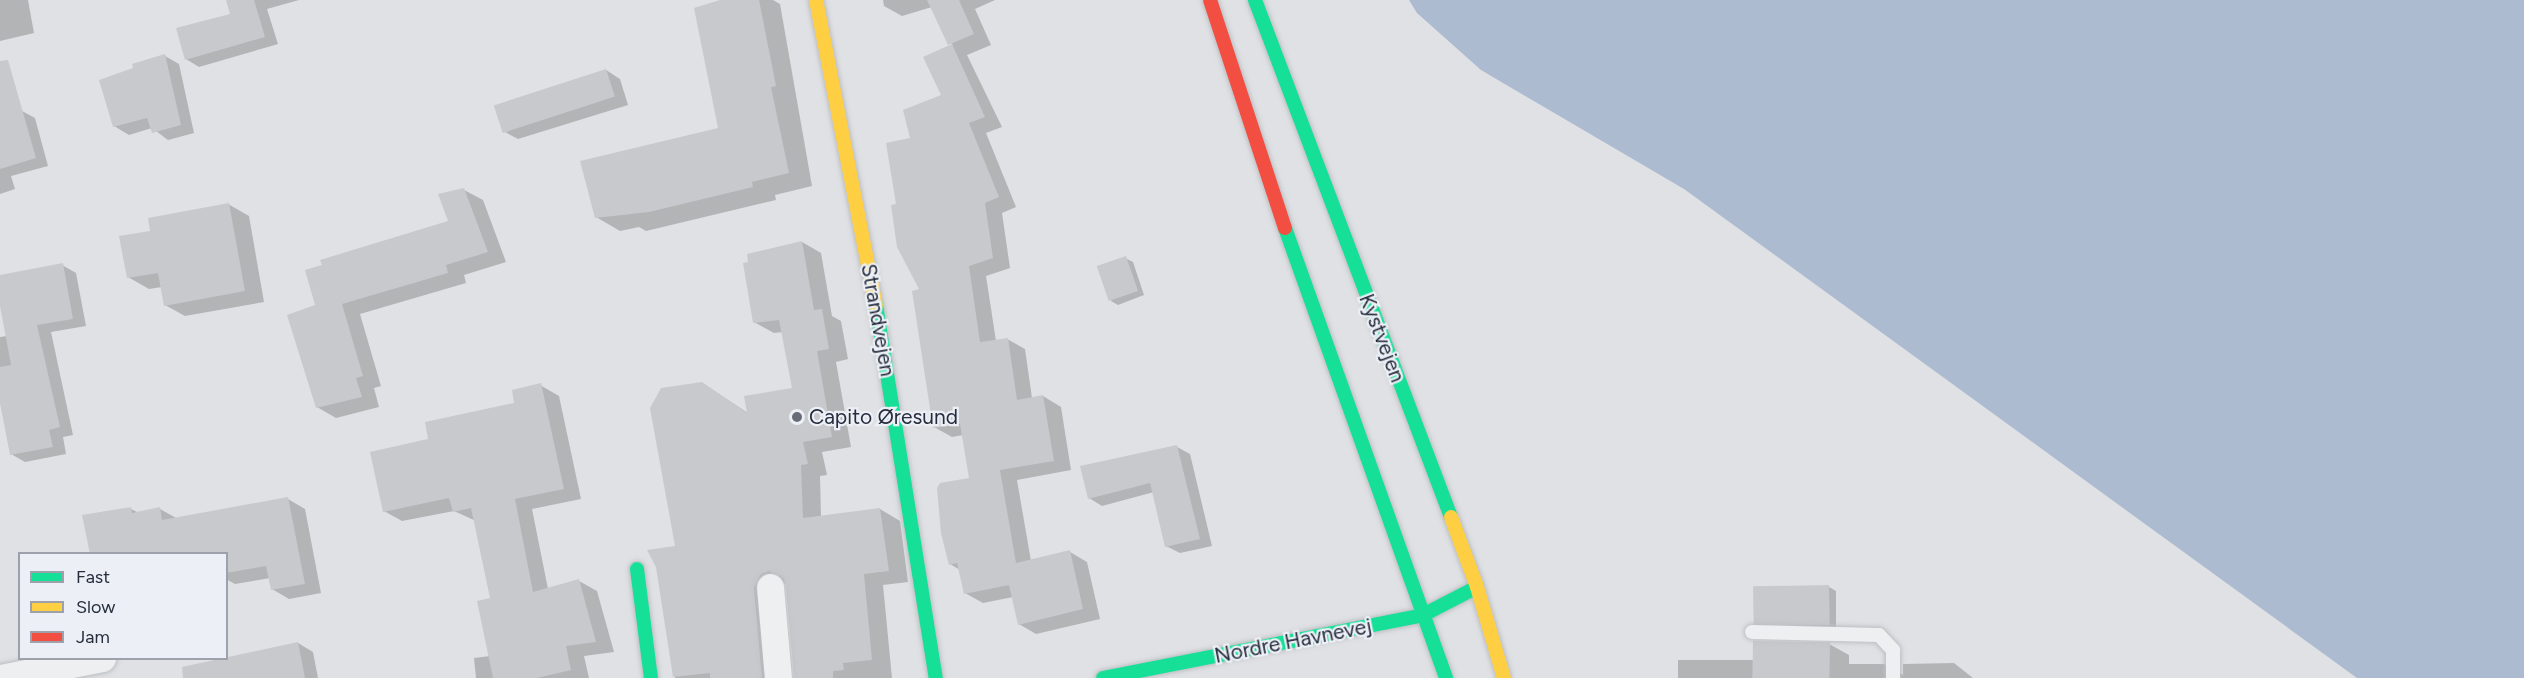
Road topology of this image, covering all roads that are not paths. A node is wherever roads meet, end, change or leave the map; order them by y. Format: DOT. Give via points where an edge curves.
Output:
graph roads {
  1 [pos="816,0"];
  2 [pos="1210,0"];
  3 [pos="1255,0"];
  4 [pos="637,568"];
  5 [pos="770,587"];
  6 [pos="1477,587"];
  7 [pos="1423,615"];
  8 [pos="1752,632"];
  9 [pos="92,660"];
  10 [pos="0,678"];
  11 [pos="651,678"];
  12 [pos="778,678"];
  13 [pos="936,678"];
  14 [pos="1103,678"];
  15 [pos="1446,678"];
  16 [pos="1504,678"];
  17 [pos="1893,678"];
  1 -- 13 [label="main road, Strandvejen" via="875,297"];
  2 -- 7 [label="main road" via="1271,189"];
  3 -- 6 [label="main road, Kystvejen"];
  4 -- 11 [label="main road"];
  5 -- 12 [label="street"];
  6 -- 7 [label="main road, Nordre Havnevej"];
  6 -- 16 [label="main road, Kystvejen"];
  7 -- 14 [label="main road, Nordre Havnevej"];
  7 -- 15 [label="main road"];
  8 -- 17 [label="lane" via="1879,635 1893,650"];
  9 -- 10 [label="street"];
}
